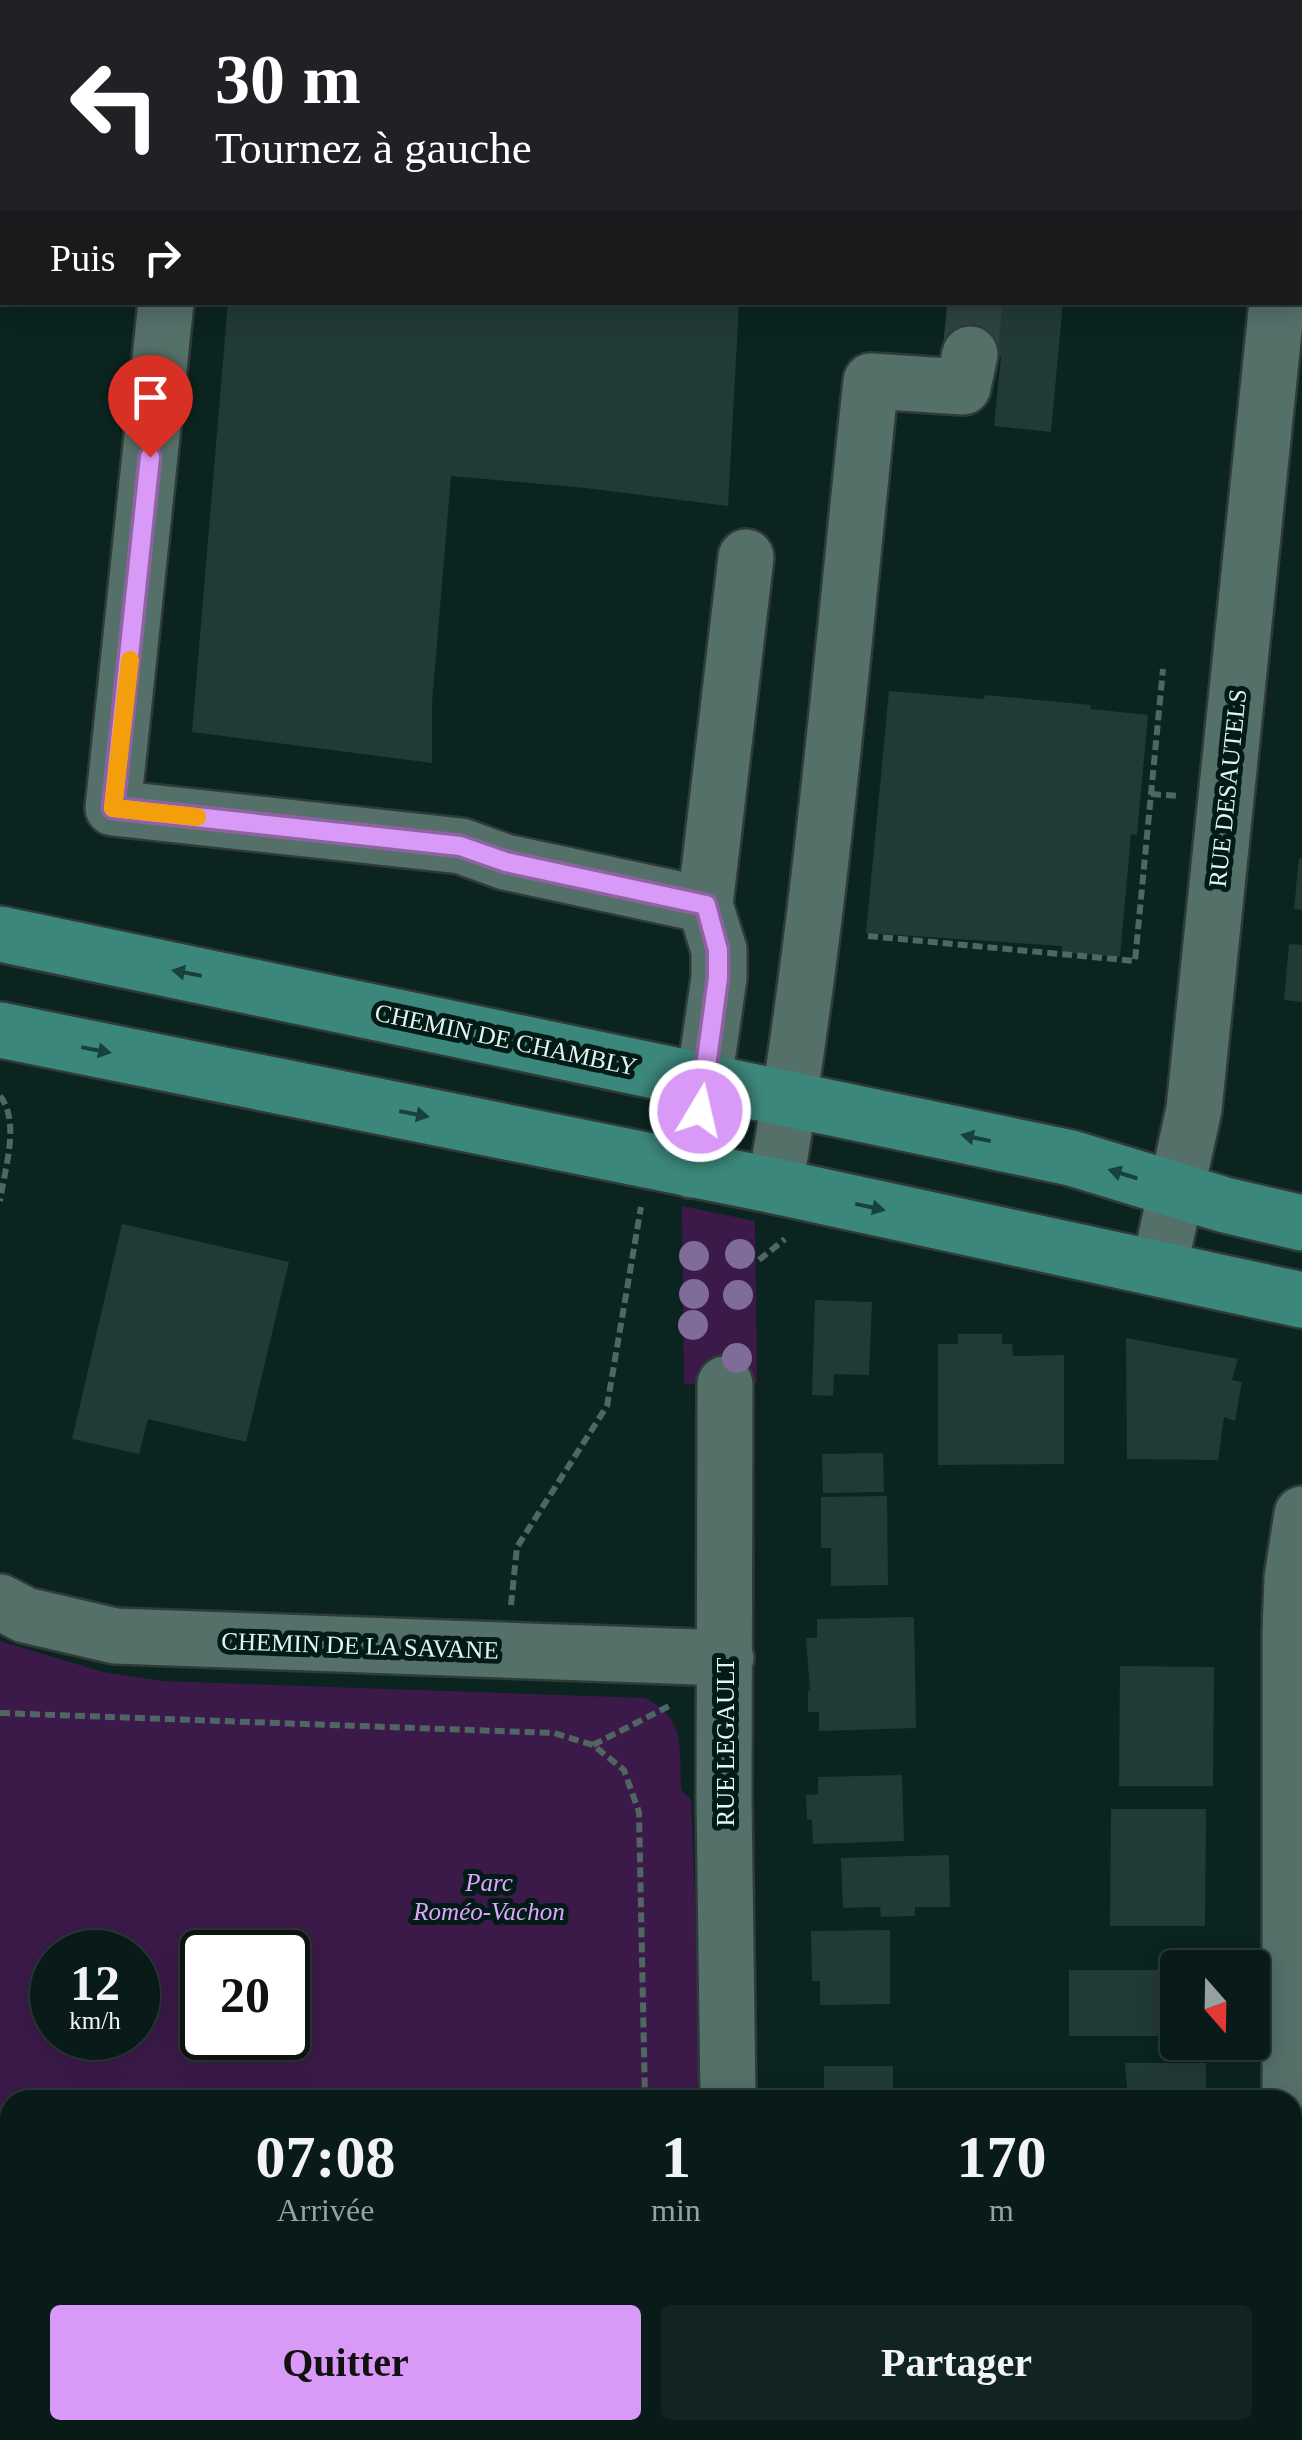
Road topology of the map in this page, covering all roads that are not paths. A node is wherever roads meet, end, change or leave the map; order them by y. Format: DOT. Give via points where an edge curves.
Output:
graph roads {
  1 [pos="166,305"];
  2 [pos="1277,305"];
  3 [pos="970,354"];
  4 [pos="746,558"];
  5 [pos="706,905"];
  6 [pos="0,934"];
  7 [pos="0,1030"];
  8 [pos="705,1081"];
  9 [pos="790,1099"];
  10 [pos="671,1166"];
  11 [pos="775,1186"];
  12 [pos="1175,1190"];
  13 [pos="1302,1223"];
  14 [pos="1159,1270"];
  15 [pos="1302,1300"];
  16 [pos="725,1384"];
  17 [pos="1302,1514"];
  18 [pos="0,1602"];
  19 [pos="726,1658"];
  20 [pos="728,2090"];
  21 [pos="1290,2090"];
  1 -- 5 [label="street" via="113,808 460,846"];
  2 -- 12 [label="street, RUE DESAUTELS" via="1194,1108"];
  3 -- 9 [label="street" via="963,388 871,381"];
  4 -- 5 [label="street"];
  5 -- 8 [label="street" via="718,978"];
  8 -- 6 [label="main road, CHEMIN DE CHAMBLY, one-way"];
  7 -- 10 [label="main road, one-way"];
  8 -- 9 [label="main road, CHEMIN DE CHAMBLY"];
  8 -- 10 [label="street"];
  9 -- 11 [label="street"];
  12 -- 9 [label="main road, CHEMIN DE CHAMBLY, one-way" via="1072,1158"];
  10 -- 11 [label="main road"];
  11 -- 14 [label="main road, one-way"];
  12 -- 13 [label="main road, CHEMIN DE CHAMBLY"];
  12 -- 14 [label="street, RUE DESAUTELS"];
  14 -- 15 [label="main road"];
  16 -- 19 [label="street, RUE LEGAULT"];
  17 -- 21 [label="street" via="1290,1632"];
  18 -- 19 [label="street, CHEMIN DE LA SAVANE" via="25,1615 115,1636"];
  19 -- 20 [label="street, RUE LEGAULT"];
}
